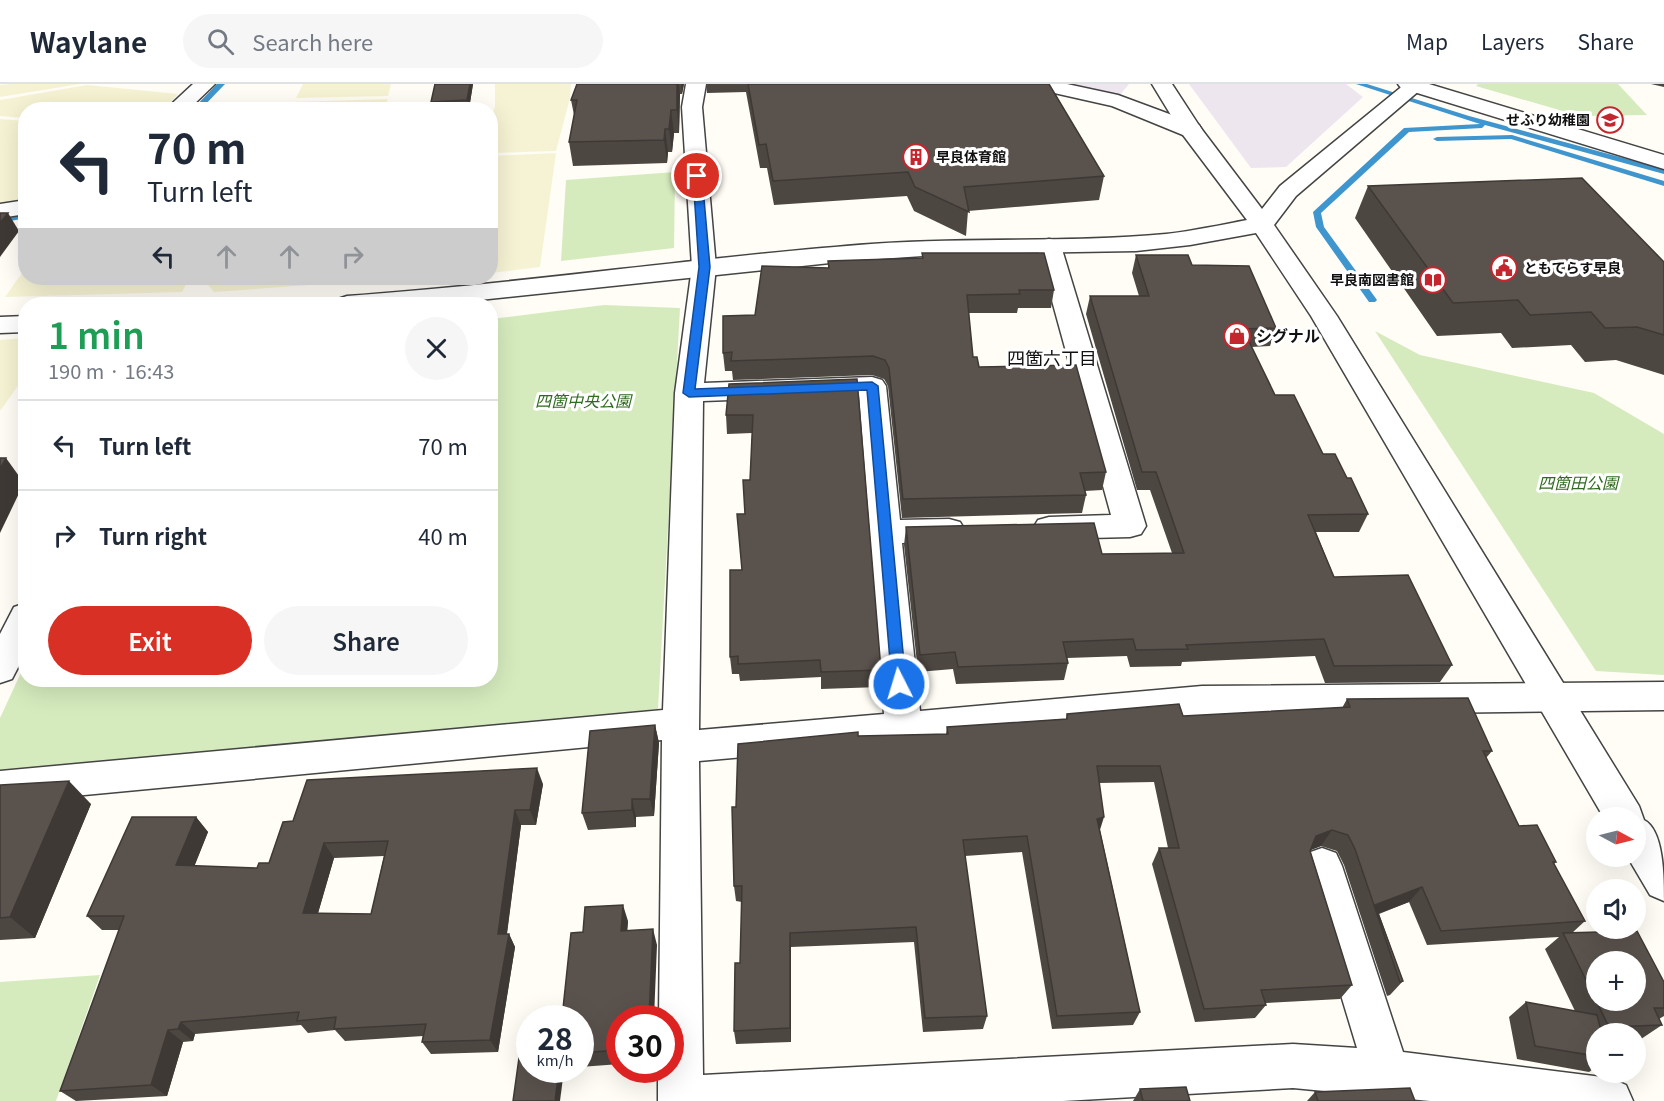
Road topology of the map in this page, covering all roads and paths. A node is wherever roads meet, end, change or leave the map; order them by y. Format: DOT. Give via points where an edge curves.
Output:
graph roads {
  1 [pos="205,84"];
  2 [pos="696,84"];
  3 [pos="1039,84"];
  4 [pos="1162,84"];
  5 [pos="1408,91"];
  6 [pos="184,102"];
  7 [pos="1191,130"];
  8 [pos="1664,162"];
  9 [pos="18,208"];
  10 [pos="0,211"];
  11 [pos="1262,225"];
  12 [pos="1049,246"];
  13 [pos="705,267"];
  14 [pos="459,297"];
  15 [pos="18,324"];
  16 [pos="0,325"];
  17 [pos="689,393"];
  18 [pos="1025,528"];
  19 [pos="978,530"];
  20 [pos="885,532"];
  21 [pos="18,632"];
  22 [pos="0,669"];
  23 [pos="1664,696"];
  24 [pos="1553,699"];
  25 [pos="903,727"];
  26 [pos="680,735"];
  27 [pos="0,787"];
  28 [pos="1618,807"];
  29 [pos="1646,852"];
  30 [pos="1322,866"];
  31 [pos="1664,882"];
  32 [pos="1387,1073"];
  33 [pos="681,1100"];
  34 [pos="1610,1101"];
  1 -- 6 [label="street"];
  2 -- 13 [label="street" via="692,107"];
  3 -- 7 [label="street" via="1118,101"];
  4 -- 7 [label="street"];
  5 -- 8 [label="street"];
  5 -- 11 [label="street" via="1288,191"];
  7 -- 11 [label="street"];
  9 -- 10 [label="street"];
  11 -- 12 [label="street" via="1167,241"];
  11 -- 24 [label="street" via="1324,316"];
  12 -- 13 [label="street" via="923,248"];
  12 -- 18 [label="street" via="1130,526"];
  13 -- 14 [label="street"];
  13 -- 17 [label="street"];
  15 -- 16 [label="street"];
  17 -- 20 [label="street" via="872,386"];
  17 -- 26 [label="street"];
  19 -- 20 [label="street"];
  20 -- 25 [label="street"];
  21 -- 22 [label="street"];
  23 -- 24 [label="street"];
  24 -- 25 [label="street" via="1202,701"];
  24 -- 28 [label="street"];
  25 -- 26 [label="street"];
  26 -- 27 [label="street"];
  26 -- 33 [label="street"];
  29 -- 31 [label="street"];
  30 -- 32 [label="street"];
  32 -- 33 [label="street" via="1293,1066"];
  32 -- 34 [label="street"];
}
